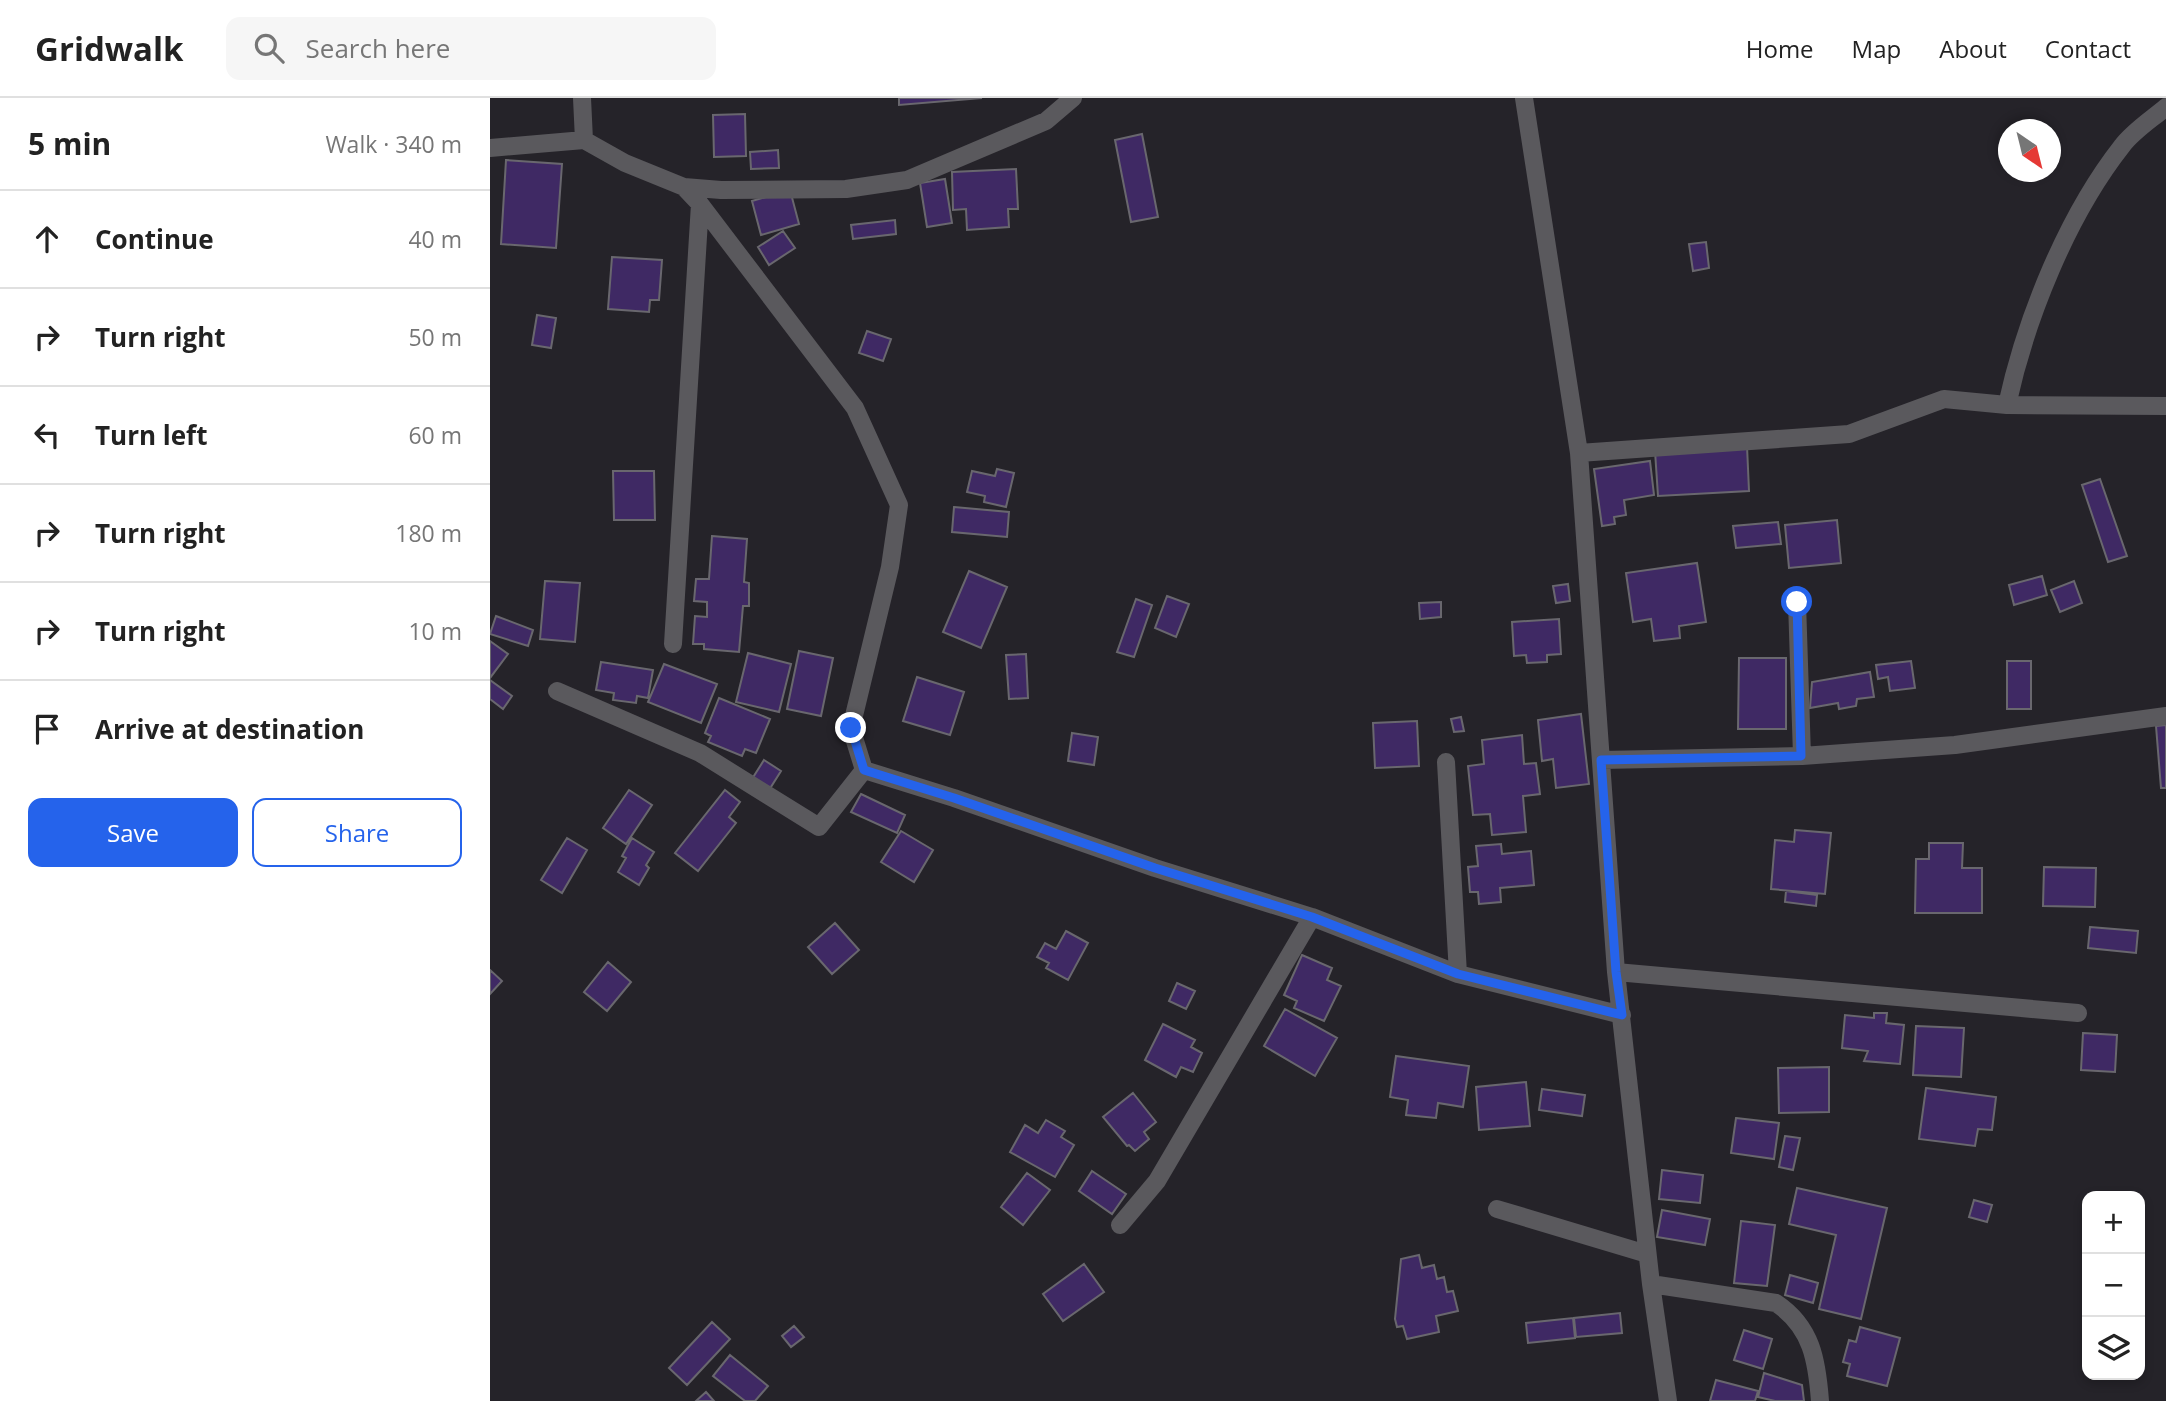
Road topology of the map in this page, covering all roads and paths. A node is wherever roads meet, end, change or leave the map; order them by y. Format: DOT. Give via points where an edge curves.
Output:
graph roads {
  1 [pos="582,98"];
  2 [pos="1073,98"];
  3 [pos="1524,98"];
  4 [pos="2166,107"];
  5 [pos="584,140"];
  6 [pos="490,148"];
  7 [pos="684,187"];
  8 [pos="700,204"];
  9 [pos="2007,405"];
  10 [pos="2166,406"];
  11 [pos="1579,453"];
  12 [pos="1797,602"];
  13 [pos="673,644"];
  14 [pos="557,691"];
  15 [pos="2166,716"];
  16 [pos="1801,756"];
  17 [pos="1601,760"];
  18 [pos="1446,762"];
  19 [pos="864,770"];
  20 [pos="1312,917"];
  21 [pos="1616,972"];
  22 [pos="1458,974"];
  23 [pos="2078,1013"];
  24 [pos="1622,1015"];
  25 [pos="1497,1209"];
  26 [pos="1120,1225"];
  27 [pos="1647,1254"];
  28 [pos="1651,1284"];
  29 [pos="1668,1401"];
  30 [pos="1820,1401"];
  1 -- 5 [label="street"];
  2 -- 7 [label="street" via="1046,121 907,180 846,189"];
  3 -- 11 [label="street"];
  4 -- 9 [label="street" via="2123,143 2088,195 2052,267 2014,369"];
  5 -- 6 [label="street"];
  5 -- 7 [label="street"];
  7 -- 8 [label="street"];
  8 -- 13 [label="street"];
  8 -- 19 [label="street" via="855,408 899,505 890,567 851,728"];
  9 -- 10 [label="street"];
  9 -- 11 [label="street" via="1944,399 1849,434"];
  11 -- 17 [label="street"];
  12 -- 16 [label="street"];
  14 -- 19 [label="street" via="700,753 819,827"];
  15 -- 16 [label="street" via="1955,746"];
  16 -- 17 [label="street"];
  17 -- 21 [label="street"];
  18 -- 22 [label="street"];
  19 -- 20 [label="street"];
  20 -- 22 [label="street"];
  20 -- 26 [label="street" via="1157,1181"];
  21 -- 23 [label="street"];
  21 -- 24 [label="street"];
  22 -- 24 [label="street"];
  24 -- 27 [label="street"];
  25 -- 27 [label="street"];
  27 -- 28 [label="street"];
  28 -- 29 [label="street"];
  28 -- 30 [label="street" via="1776,1303 1788,1311 1806,1332 1818,1373"];
}
